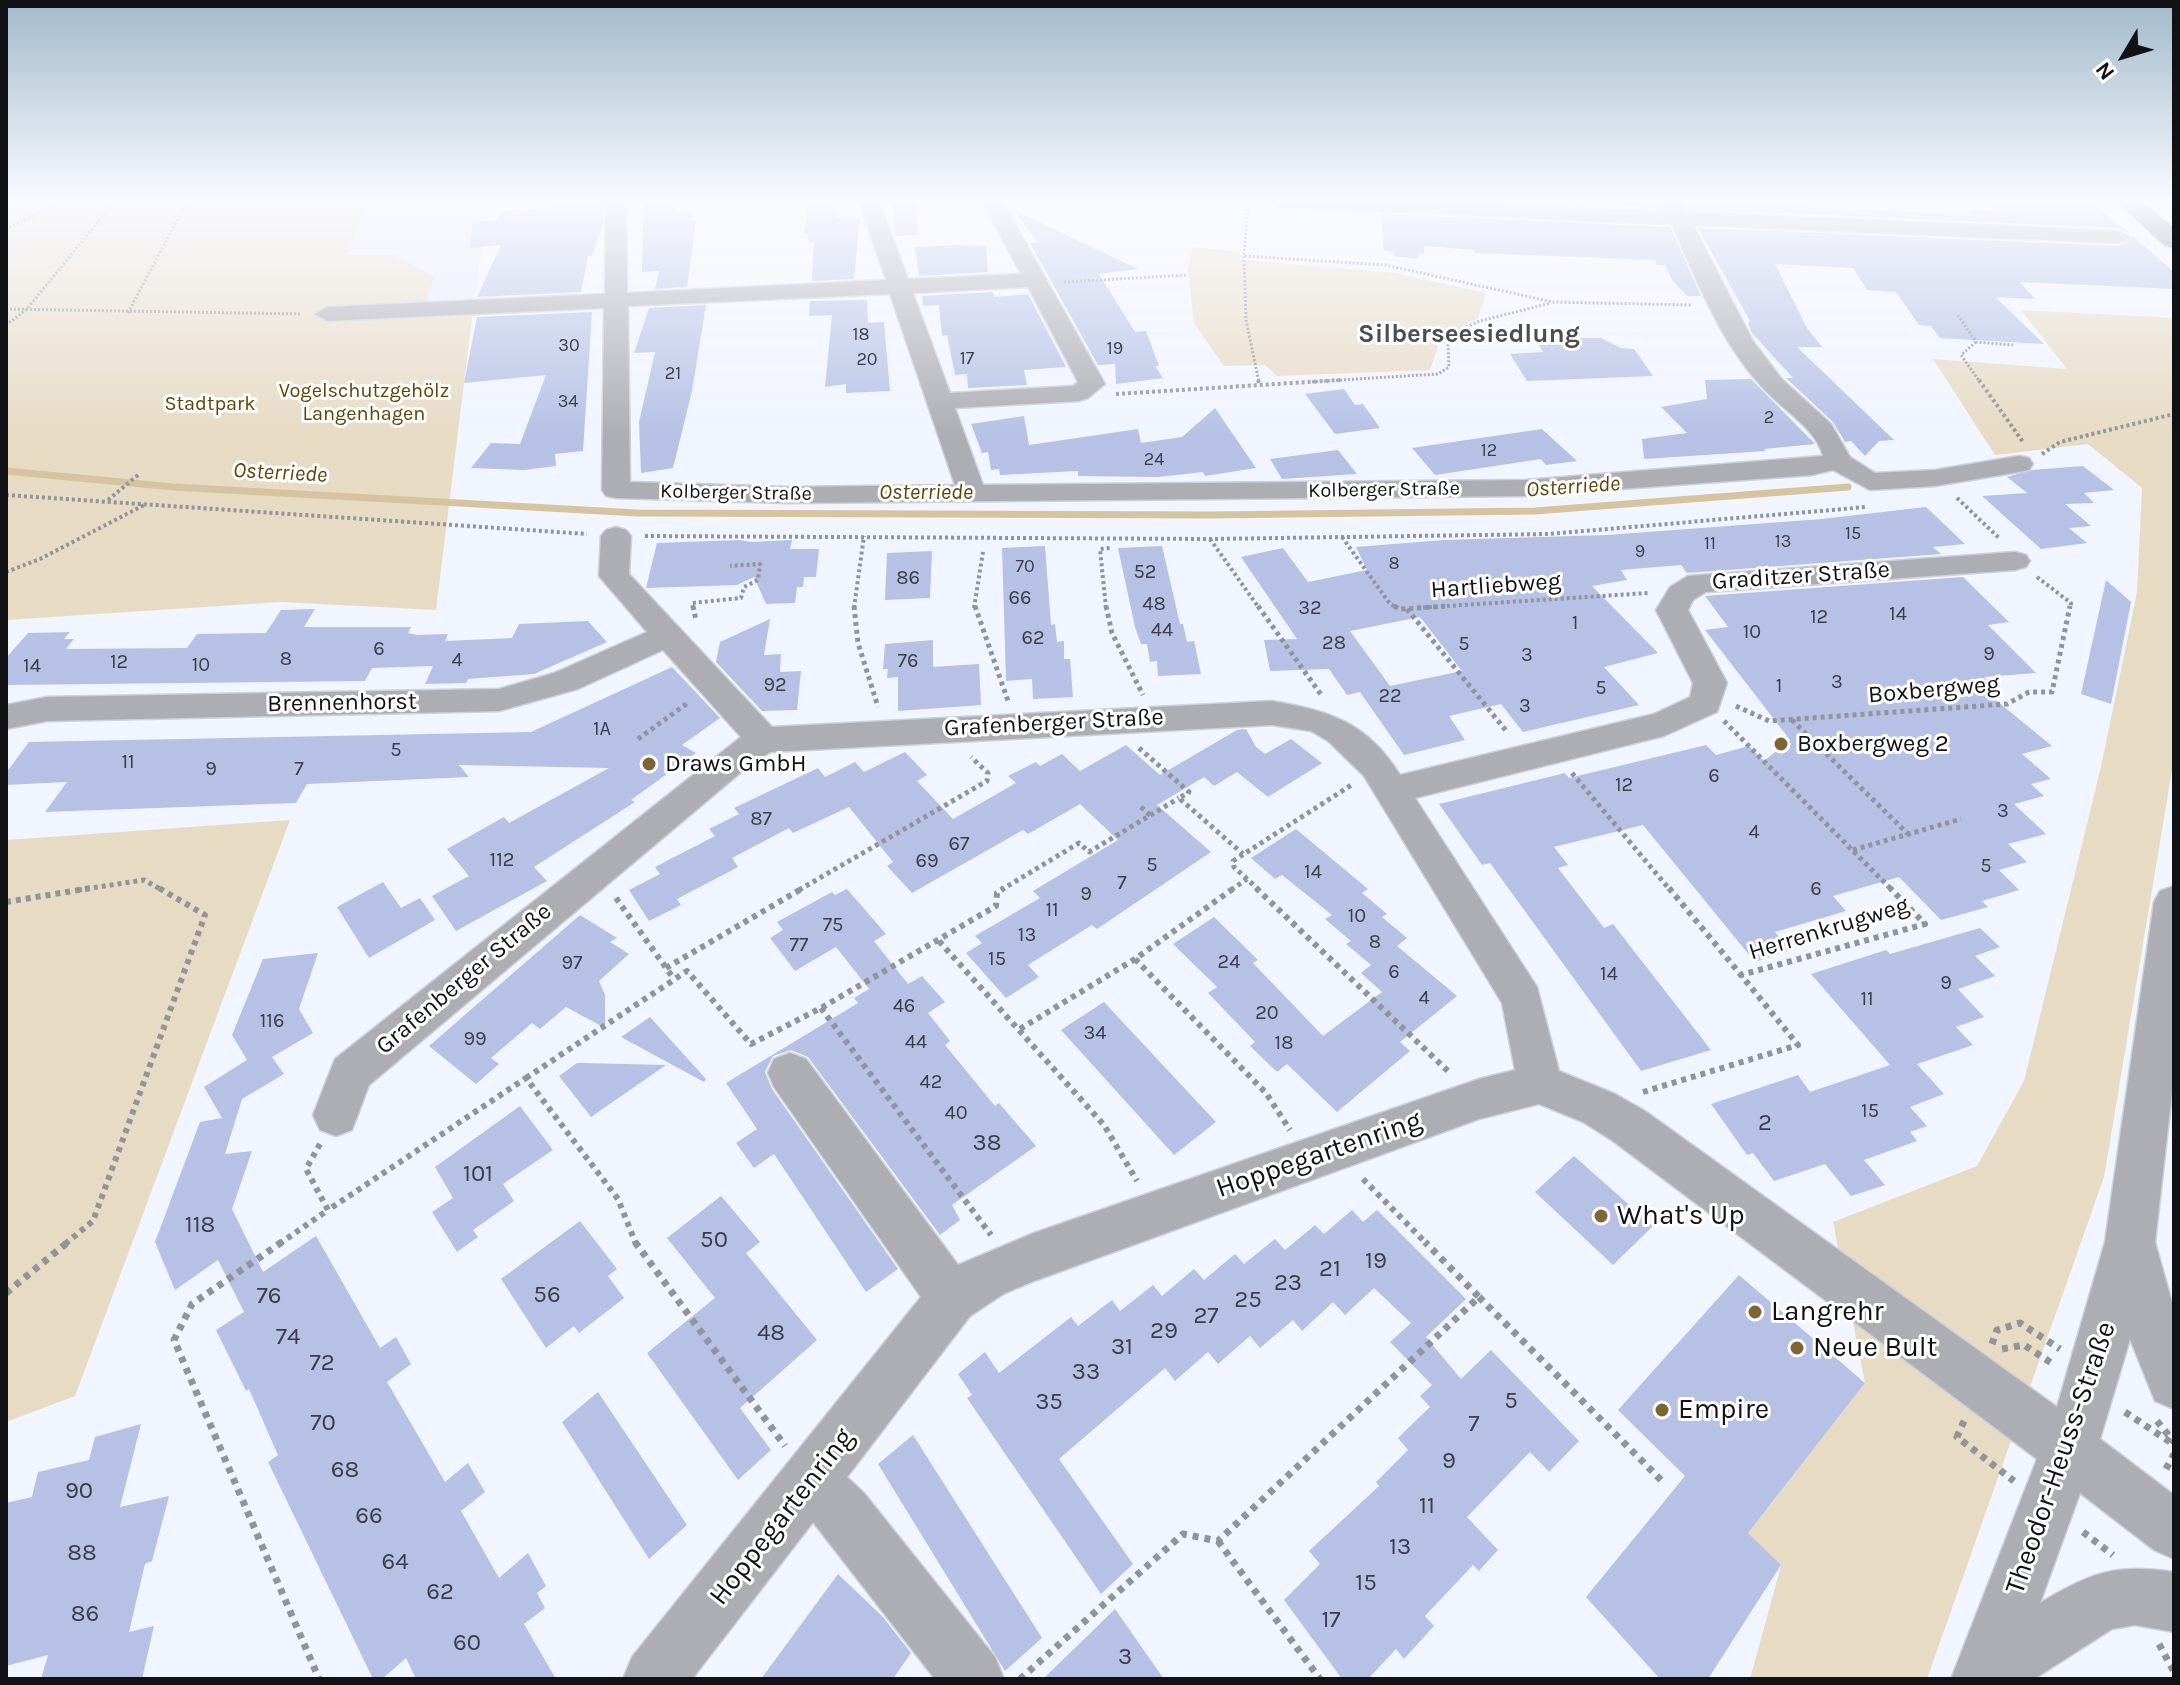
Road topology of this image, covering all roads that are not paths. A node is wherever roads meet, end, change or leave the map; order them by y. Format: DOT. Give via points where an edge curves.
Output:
graph roads {
  1 [pos="615,280"];
  2 [pos="897,280"];
  3 [pos="1709,280"];
  4 [pos="1037,282"];
  5 [pos="899,286"];
  6 [pos="615,299"];
  7 [pos="327,314"];
  8 [pos="941,401"];
  9 [pos="1837,461"];
  10 [pos="2027,461"];
  11 [pos="972,492"];
  12 [pos="616,536"];
  13 [pos="2015,561"];
  14 [pos="672,641"];
  15 [pos="6,717"];
  16 [pos="763,740"];
  17 [pos="1384,778"];
  18 [pos="2174,902"];
  19 [pos="790,1073"];
  20 [pos="1540,1084"];
  21 [pos="336,1115"];
  22 [pos="2130,1242"];
  23 [pos="952,1298"];
  24 [pos="2174,1382"];
  25 [pos="2069,1451"];
  26 [pos="811,1481"];
  27 [pos="2174,1530"];
  28 [pos="2174,1602"];
  29 [pos="654,1679"];
  30 [pos="973,1679"];
  31 [pos="1982,1679"];
  1 -- 6 [label="street"];
  2 -- 5 [label="street"];
  3 -- 9 [label="street" via="1772,383 1829,439"];
  4 -- 5 [label="street"];
  4 -- 8 [label="street" via="1092,384 1079,393"];
  5 -- 6 [label="street"];
  5 -- 8 [label="street"];
  6 -- 7 [label="street"];
  6 -- 11 [label="street, Kolberger Straße" via="616,490 788,495"];
  8 -- 11 [label="street"];
  9 -- 10 [label="street" via="1870,482 1935,478"];
  9 -- 11 [label="street, Kolberger Straße" via="1526,488"];
  12 -- 14 [label="street" via="614,576"];
  13 -- 17 [label="street, Graditzer Straße" via="1712,581 1687,588 1672,610 1705,671 1708,700 1664,724"];
  14 -- 15 [label="street, Brennenhorst" via="499,700 47,709"];
  14 -- 16 [label="street"];
  16 -- 17 [label="street, Grafenberger Straße" via="1272,713 1319,721 1340,732"];
  16 -- 21 [label="street, Grafenberger Straße" via="733,759 351,1073"];
  17 -- 20 [label="street, Grafenberger Straße" via="1522,1000"];
  18 -- 22 [label="street, Theodor-Heuss-Straße"];
  19 -- 23 [label="street"];
  20 -- 23 [label="street, Hoppegartenring" via="1479,1099 1322,1153 989,1274"];
  20 -- 25 [label="street" via="1629,1126"];
  22 -- 24 [label="street" via="2159,1349"];
  22 -- 25 [label="street, Theodor-Heuss-Straße"];
  23 -- 26 [label="street, Hoppegartenring"];
  25 -- 27 [label="street"];
  25 -- 31 [label="street, Theodor-Heuss-Straße"];
  26 -- 29 [label="street, Hoppegartenring"];
  26 -- 30 [label="street" via="844,1513"];
  28 -- 31 [label="street" via="2117,1599 2080,1615"];
}
